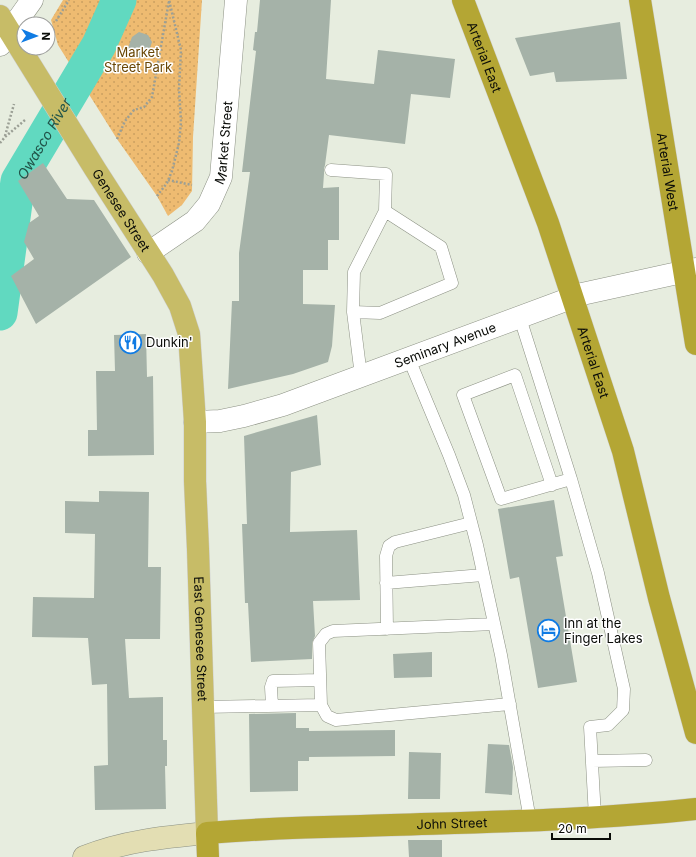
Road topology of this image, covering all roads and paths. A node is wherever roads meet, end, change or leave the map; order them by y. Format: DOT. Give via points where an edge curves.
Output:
graph roads {
  1 [pos="32,0"];
  2 [pos="69,0"];
  3 [pos="169,0"];
  4 [pos="236,0"];
  5 [pos="463,0"];
  6 [pos="640,0"];
  7 [pos="56,22"];
  8 [pos="3,31"];
  9 [pos="14,104"];
  10 [pos="25,120"];
  11 [pos="5,137"];
  12 [pos="117,138"];
  13 [pos="0,143"];
  14 [pos="331,170"];
  15 [pos="168,180"];
  16 [pos="192,185"];
  17 [pos="157,196"];
  18 [pos="385,211"];
  19 [pos="148,253"];
  20 [pos="690,270"];
  21 [pos="574,298"];
  22 [pos="353,312"];
  23 [pos="520,318"];
  24 [pos="696,344"];
  25 [pos="409,359"];
  26 [pos="361,376"];
  27 [pos="195,422"];
  28 [pos="571,479"];
  29 [pos="552,484"];
  30 [pos="471,523"];
  31 [pos="484,575"];
  32 [pos="386,583"];
  33 [pos="494,624"];
  34 [pos="387,629"];
  35 [pos="320,680"];
  36 [pos="510,704"];
  37 [pos="321,705"];
  38 [pos="272,706"];
  39 [pos="203,707"];
  40 [pos="696,734"];
  41 [pos="646,760"];
  42 [pos="592,761"];
  43 [pos="696,809"];
  44 [pos="595,817"];
  45 [pos="530,820"];
  46 [pos="207,833"];
  47 [pos="84,857"];
  48 [pos="208,857"];
  1 -- 8 [label="street"];
  2 -- 7 [label="path"];
  3 -- 12 [label="path" via="152,97 144,107 134,110"];
  3 -- 15 [label="path" via="181,50 181,122 179,143"];
  4 -- 19 [label="street, Market Street" via="221,177 209,204 195,221"];
  5 -- 21 [label="highway, Arterial East"];
  6 -- 20 [label="highway, Arterial West"];
  8 -- 19 [label="main road, Genesee Street" via="34,72"];
  9 -- 11 [label="path"];
  10 -- 11 [label="path"];
  11 -- 13 [label="path"];
  14 -- 18 [label="lane" via="386,174"];
  15 -- 16 [label="path"];
  15 -- 17 [label="path"];
  18 -- 22 [label="lane" via="354,272"];
  18 -- 22 [label="lane" via="441,247 452,283 380,313"];
  19 -- 27 [label="main road, Genesee Street" via="180,306 189,334"];
  20 -- 21 [label="street, Seminary Avenue" via="582,294"];
  20 -- 24 [label="highway, Arterial West"];
  21 -- 23 [label="street, Seminary Avenue"];
  21 -- 40 [label="highway, Arterial East" via="623,450"];
  22 -- 26 [label="lane"];
  23 -- 25 [label="street, Seminary Avenue"];
  23 -- 28 [label="lane"];
  25 -- 26 [label="street, Seminary Avenue"];
  25 -- 30 [label="lane" via="449,454"];
  26 -- 27 [label="street, Seminary Avenue" via="244,416 220,421"];
  27 -- 39 [label="main road, East Genesee Street"];
  28 -- 29 [label="lane"];
  28 -- 42 [label="lane" via="598,573 624,689 623,710 608,725 590,728"];
  29 -- 29 [label="lane" via="501,499 463,395 515,375"];
  30 -- 31 [label="lane"];
  30 -- 32 [label="lane" via="395,542 389,546 386,556"];
  31 -- 32 [label="lane"];
  31 -- 33 [label="lane"];
  32 -- 34 [label="lane"];
  33 -- 34 [label="lane"];
  33 -- 36 [label="lane"];
  34 -- 35 [label="lane" via="333,631 326,634 319,643"];
  35 -- 37 [label="lane"];
  35 -- 38 [label="lane" via="273,682"];
  36 -- 37 [label="lane" via="336,720 327,716"];
  36 -- 45 [label="lane"];
  37 -- 38 [label="lane"];
  38 -- 39 [label="lane"];
  39 -- 46 [label="main road, East Genesee Street"];
  41 -- 42 [label="lane"];
  42 -- 44 [label="lane"];
  43 -- 44 [label="highway, John Street"];
  44 -- 45 [label="highway, John Street"];
  45 -- 46 [label="highway, John Street"];
  46 -- 47 [label="main road" via="145,840"];
  46 -- 48 [label="highway, East Genesee Street"];
}
